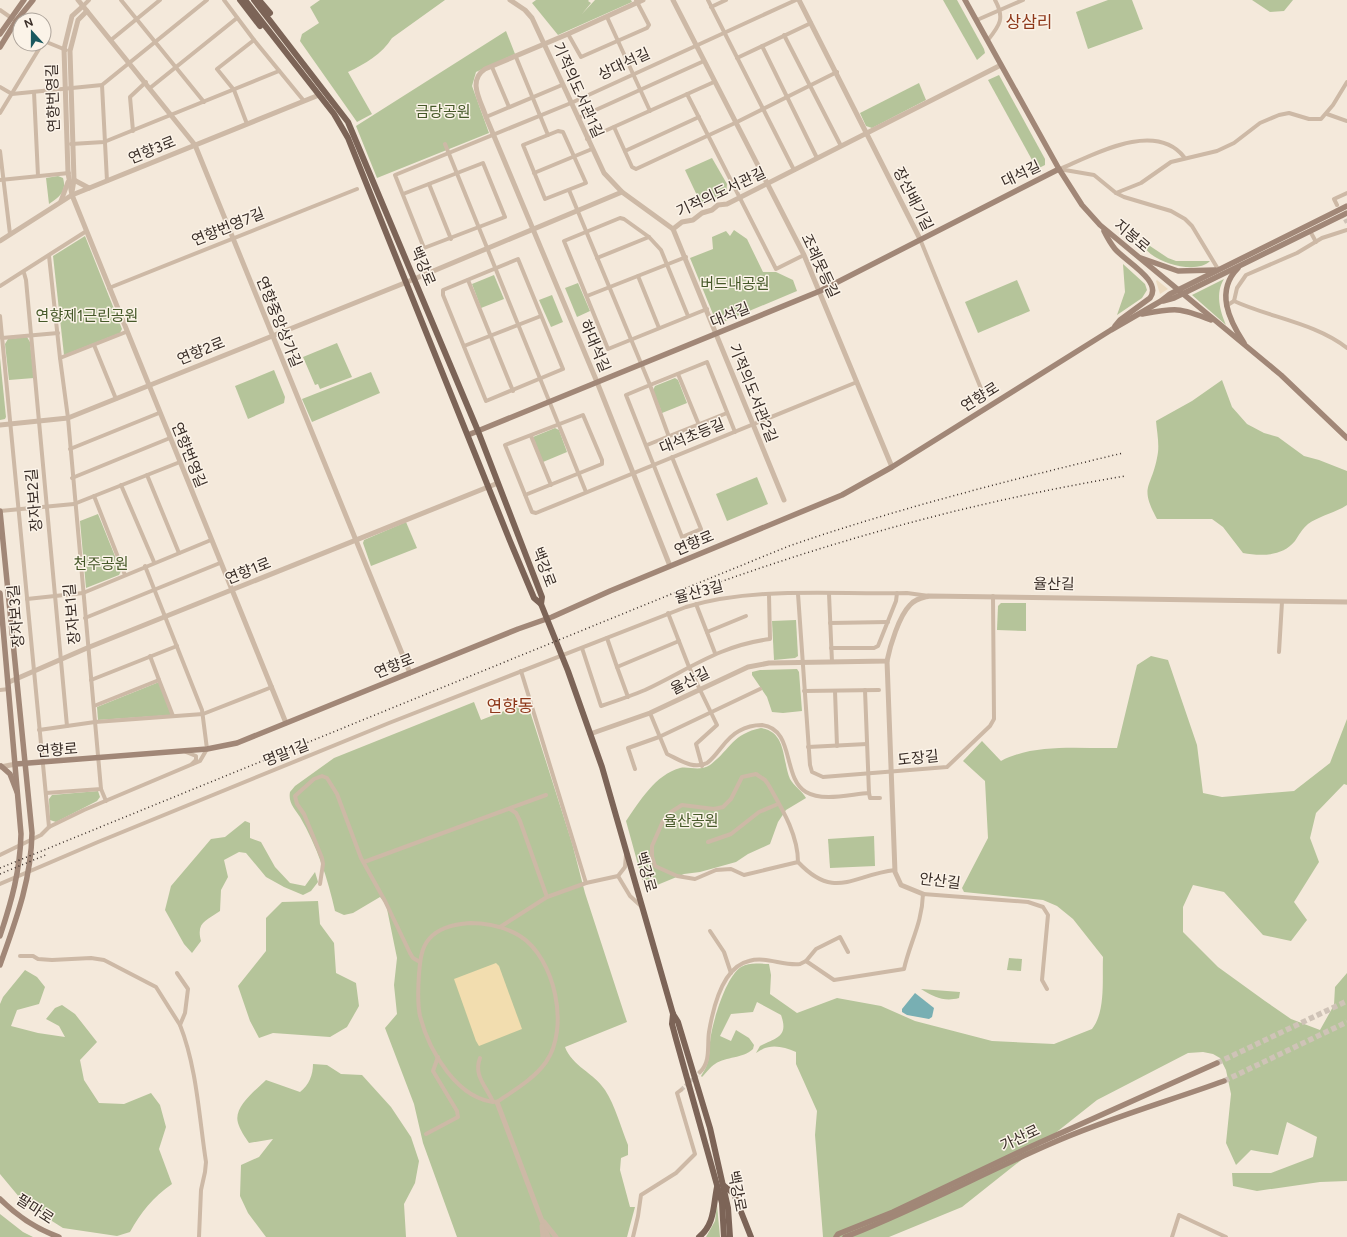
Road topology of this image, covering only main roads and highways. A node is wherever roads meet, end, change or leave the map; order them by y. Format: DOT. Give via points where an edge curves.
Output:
graph roads {
  1 [pos="24,0"];
  2 [pos="33,0"];
  3 [pos="240,0"];
  4 [pos="246,0"];
  5 [pos="254,0"];
  6 [pos="259,0"];
  7 [pos="965,0"];
  8 [pos="25,12"];
  9 [pos="12,30"];
  10 [pos="0,34"];
  11 [pos="0,47"];
  12 [pos="302,66"];
  13 [pos="1059,169"];
  14 [pos="1347,206"];
  15 [pos="1347,213"];
  16 [pos="1100,225"];
  17 [pos="1139,258"];
  18 [pos="1241,265"];
  19 [pos="1217,269"];
  20 [pos="1178,290"];
  21 [pos="1183,294"];
  22 [pos="1161,302"];
  23 [pos="1138,315"];
  24 [pos="1215,322"];
  25 [pos="1111,330"];
  26 [pos="1246,347"];
  27 [pos="478,431"];
  28 [pos="468,435"];
  29 [pos="1347,436"];
  30 [pos="0,511"];
  31 [pos="0,593"];
  32 [pos="0,599"];
  33 [pos="541,604"];
  34 [pos="16,764"];
  35 [pos="25,764"];
  36 [pos="0,766"];
  37 [pos="19,797"];
  38 [pos="0,936"];
  39 [pos="0,965"];
  40 [pos="1217,1063"];
  41 [pos="1224,1081"];
  42 [pos="720,1185"];
  43 [pos="0,1199"];
  44 [pos="59,1237"];
  45 [pos="700,1237"];
  46 [pos="724,1237"];
  47 [pos="732,1237"];
  48 [pos="751,1237"];
  49 [pos="836,1237"];
  50 [pos="845,1237"];
  1 -- 10 [label="main road"];
  2 -- 8 [label="main road"];
  3 -- 12 [label="main road" via="289,60"];
  4 -- 12 [label="main road, 백강로"];
  5 -- 12 [label="main road, 백강로"];
  6 -- 12 [label="main road" via="300,53"];
  7 -- 13 [label="main road, 지봉로"];
  9 -- 11 [label="main road"];
  12 -- 27 [label="main road, 백강로" via="348,122"];
  12 -- 28 [label="main road, 백강로" via="348,138"];
  13 -- 16 [label="main road, 지봉로" via="1082,205"];
  13 -- 27 [label="main road, 대석길" via="820,291"];
  14 -- 19 [label="main road"];
  15 -- 18 [label="main road"];
  16 -- 17 [label="main road, 지봉로"];
  16 -- 25 [label="main road" via="1115,249 1149,279 1153,289 1148,301 1120,320"];
  17 -- 19 [label="main road" via="1178,271"];
  17 -- 20 [label="main road, 지봉로"];
  18 -- 21 [label="main road"];
  18 -- 26 [label="main road" via="1229,280 1225,297 1232,325"];
  19 -- 20 [label="main road"];
  20 -- 21 [label="main road, 지봉로"];
  20 -- 22 [label="main road"];
  21 -- 22 [label="main road"];
  21 -- 24 [label="main road, 지봉로"];
  22 -- 23 [label="main road, 연향로"];
  23 -- 24 [label="main road" via="1181,309"];
  23 -- 25 [label="main road, 연향로"];
  24 -- 26 [label="main road, 지봉로"];
  25 -- 35 [label="main road, 연향로" via="892,467 842,494 610,591 552,618 518,629 237,743 208,749"];
  26 -- 29 [label="main road, 지봉로"];
  27 -- 28 [label="main road, 대석길"];
  27 -- 33 [label="main road, 백강로" via="542,597"];
  28 -- 33 [label="main road, 백강로" via="534,598"];
  30 -- 35 [label="main road"];
  31 -- 32 [label="main road"];
  32 -- 34 [label="main road"];
  33 -- 42 [label="main road, 백강로" via="568,670 625,846 673,1014 678,1022 699,1089"];
  34 -- 35 [label="main road, 연향로"];
  34 -- 37 [label="main road"];
  35 -- 39 [label="main road" via="30,812 29,872 19,911"];
  36 -- 37 [label="main road" via="10,774"];
  37 -- 38 [label="main road" via="19,871"];
  40 -- 49 [label="main road, 가산로"];
  41 -- 50 [label="main road, 가산로" via="1104,1122 1060,1140 898,1216"];
  42 -- 45 [label="main road" via="712,1221"];
  42 -- 46 [label="main road, 백강로"];
  42 -- 47 [label="main road, 백강로" via="728,1208"];
  42 -- 48 [label="main road" via="734,1194"];
  43 -- 44 [label="main road, 팔마로" via="31,1224"];
}
